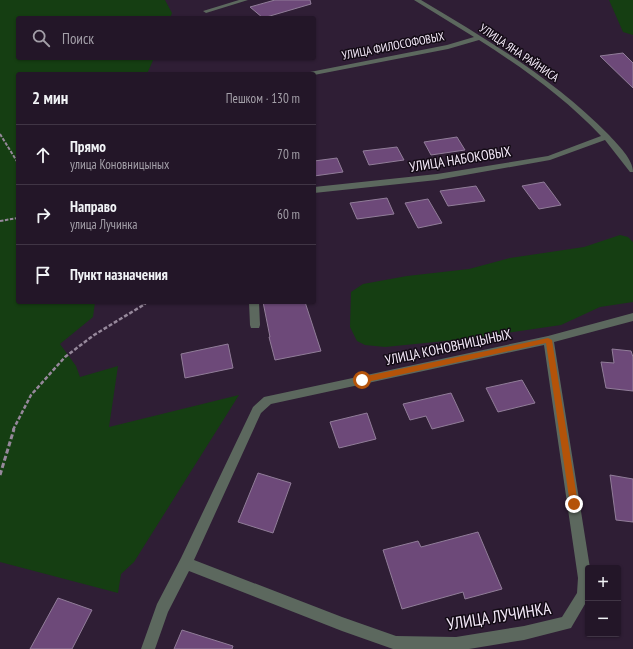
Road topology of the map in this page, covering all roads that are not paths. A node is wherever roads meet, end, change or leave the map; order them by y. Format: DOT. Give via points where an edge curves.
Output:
graph roads {
  1 [pos="246,0"];
  2 [pos="417,0"];
  3 [pos="206,11"];
  4 [pos="479,38"];
  5 [pos="316,73"];
  6 [pos="605,137"];
  7 [pos="633,170"];
  8 [pos="316,190"];
  9 [pos="254,304"];
  10 [pos="633,317"];
  11 [pos="255,325"];
  12 [pos="548,340"];
  13 [pos="186,563"];
  14 [pos="148,649"];
  1 -- 3 [label="street"];
  2 -- 4 [label="street, УЛИЦА ЯНА РАЙНИСА"];
  4 -- 5 [label="street, УЛИЦА ФИЛОСОФОВЫХ" via="448,47"];
  4 -- 6 [label="street, УЛИЦА ЯНА РАЙНИСА" via="533,72 569,101"];
  6 -- 7 [label="street, УЛИЦА ЯНА РАЙНИСА"];
  6 -- 8 [label="street, УЛИЦА НАБОКОВЫХ" via="550,158 437,177"];
  9 -- 11 [label="street"];
  10 -- 12 [label="street, УЛИЦА КОНОВНИЦЫНЫХ"];
  12 -- 13 [label="street, УЛИЦА КОНОВНИЦЫНЫХ" via="268,400 257,410"];
  12 -- 13 [label="street, УЛИЦА ЛУЧИНКА" via="585,578 582,595 566,623 456,644 396,642 335,622"];
  13 -- 14 [label="street" via="162,609"];
}
